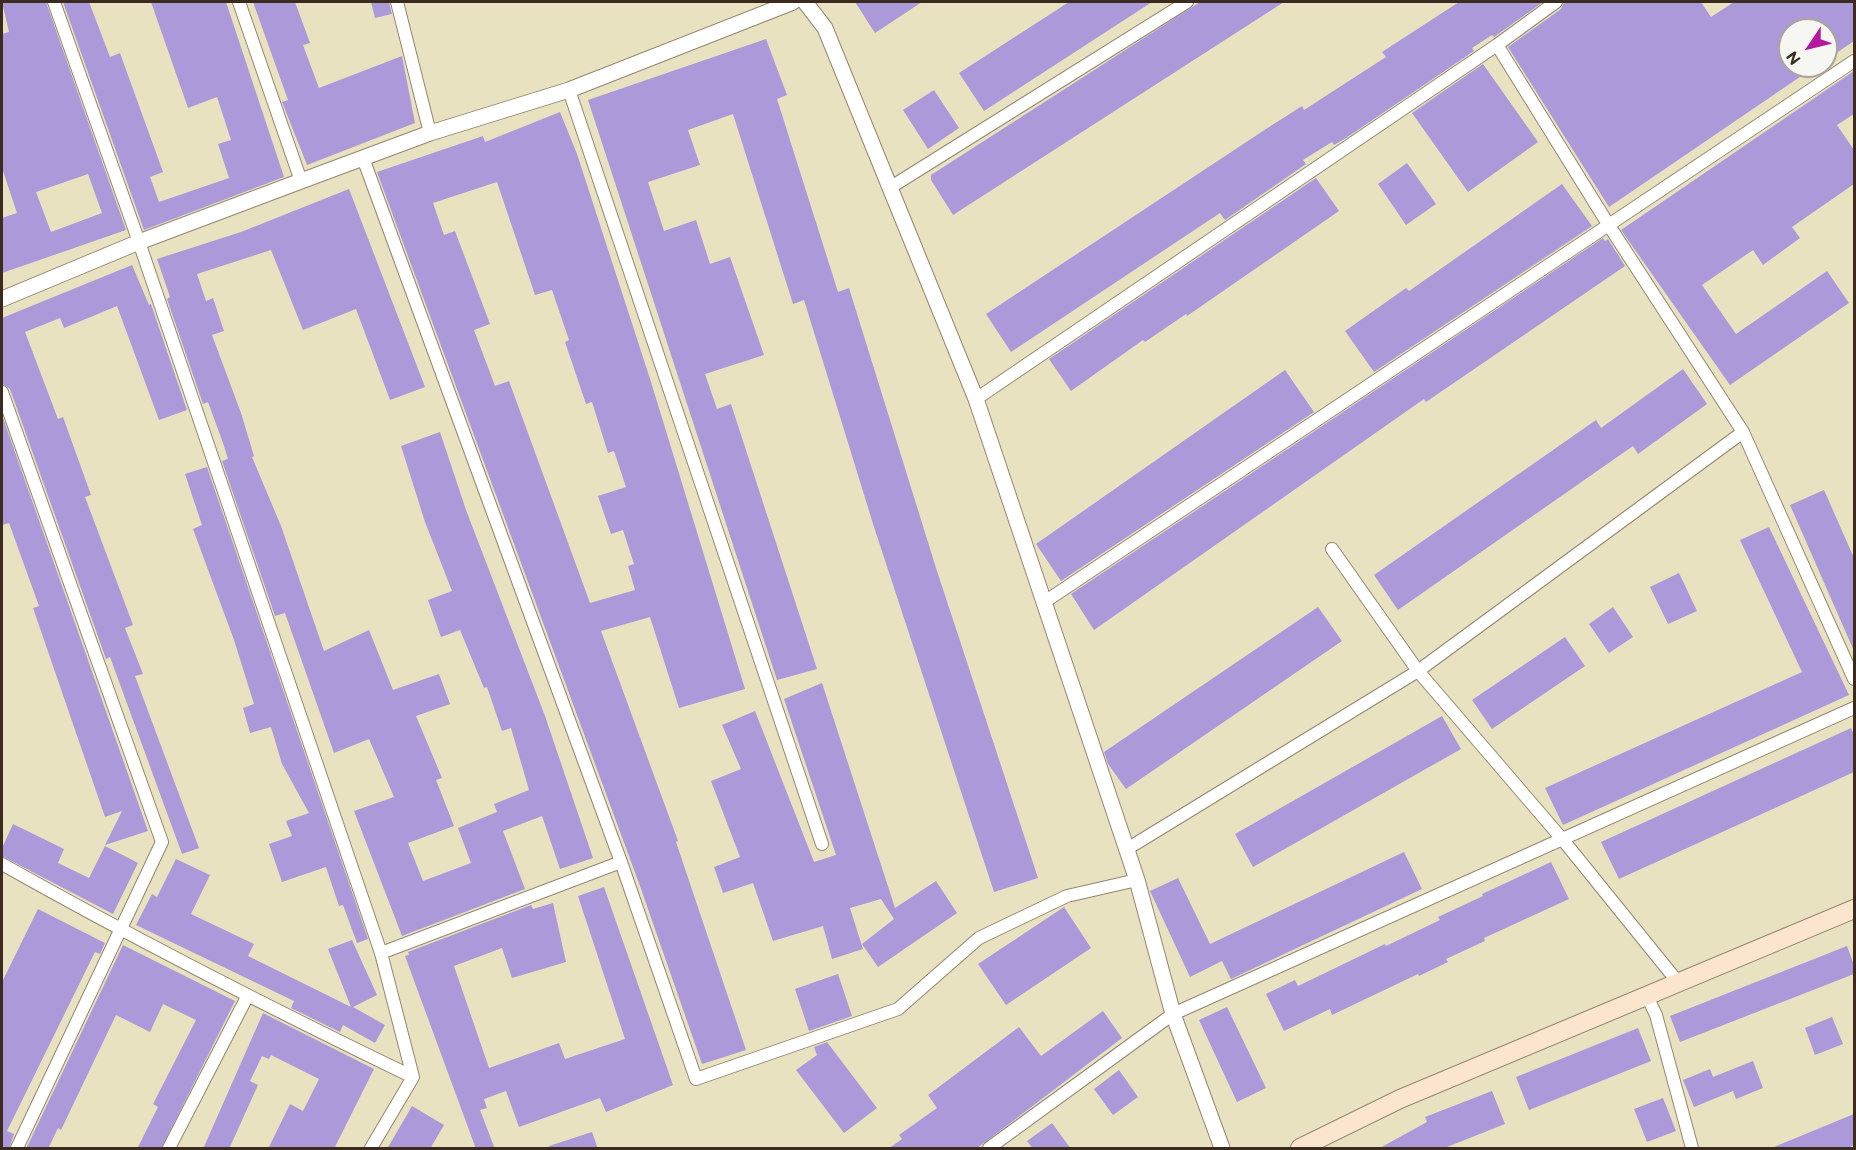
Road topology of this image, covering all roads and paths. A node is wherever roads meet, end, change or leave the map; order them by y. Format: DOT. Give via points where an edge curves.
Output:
graph roads {
  1 [pos="54,2"];
  2 [pos="238,2"];
  3 [pos="397,2"];
  4 [pos="793,2"];
  5 [pos="806,2"];
  6 [pos="1187,2"];
  7 [pos="1556,2"];
  8 [pos="1497,45"];
  9 [pos="1854,61"];
  10 [pos="569,90"];
  11 [pos="430,133"];
  12 [pos="363,158"];
  13 [pos="301,181"];
  14 [pos="891,187"];
  15 [pos="1608,224"];
  16 [pos="139,242"];
  17 [pos="2,298"];
  18 [pos="2,392"];
  19 [pos="976,399"];
  20 [pos="1743,432"];
  21 [pos="1332,549"];
  22 [pos="1043,603"];
  23 [pos="1418,671"];
  24 [pos="1854,679"];
  25 [pos="1854,708"];
  26 [pos="1563,840"];
  27 [pos="822,844"];
  28 [pos="1127,849"];
  29 [pos="621,862"];
  30 [pos="2,864"];
  31 [pos="1137,880"];
  32 [pos="1854,909"];
  33 [pos="121,931"];
  34 [pos="381,952"];
  35 [pos="1677,981"];
  36 [pos="1646,994"];
  37 [pos="247,997"];
  38 [pos="1173,1014"];
  39 [pos="413,1077"];
  40 [pos="17,1149"];
  41 [pos="169,1149"];
  42 [pos="371,1149"];
  43 [pos="988,1149"];
  44 [pos="1222,1149"];
  45 [pos="1300,1149"];
  46 [pos="1692,1149"];
  1 -- 16 [label="street"];
  2 -- 13 [label="street"];
  3 -- 11 [label="street"];
  4 -- 10 [label="street"];
  5 -- 14 [label="street" via="825,27"];
  6 -- 14 [label="street"];
  7 -- 8 [label="street"];
  8 -- 15 [label="street"];
  8 -- 19 [label="street"];
  9 -- 15 [label="street"];
  10 -- 11 [label="street"];
  10 -- 27 [label="street"];
  11 -- 12 [label="street"];
  12 -- 13 [label="street"];
  12 -- 29 [label="street"];
  13 -- 16 [label="street"];
  14 -- 19 [label="street"];
  15 -- 20 [label="street"];
  15 -- 22 [label="street"];
  16 -- 17 [label="street"];
  16 -- 34 [label="street"];
  18 -- 33 [label="street" via="162,842"];
  19 -- 22 [label="street"];
  20 -- 23 [label="street"];
  20 -- 24 [label="street"];
  21 -- 23 [label="street"];
  22 -- 28 [label="street"];
  23 -- 26 [label="street"];
  23 -- 28 [label="street"];
  25 -- 26 [label="street"];
  26 -- 35 [label="street"];
  26 -- 38 [label="street"];
  28 -- 31 [label="street"];
  29 -- 31 [label="street" via="696,1079 898,1009 979,938 1067,896"];
  29 -- 34 [label="street"];
  30 -- 33 [label="street"];
  31 -- 38 [label="street"];
  32 -- 35 [label="main road"];
  33 -- 37 [label="street"];
  33 -- 40 [label="street"];
  34 -- 39 [label="street"];
  35 -- 36 [label="main road"];
  36 -- 45 [label="main road" via="1400,1099"];
  36 -- 46 [label="street" via="1656,1015"];
  37 -- 39 [label="street"];
  37 -- 41 [label="street"];
  38 -- 43 [label="street"];
  38 -- 44 [label="street"];
  39 -- 42 [label="street"];
}
